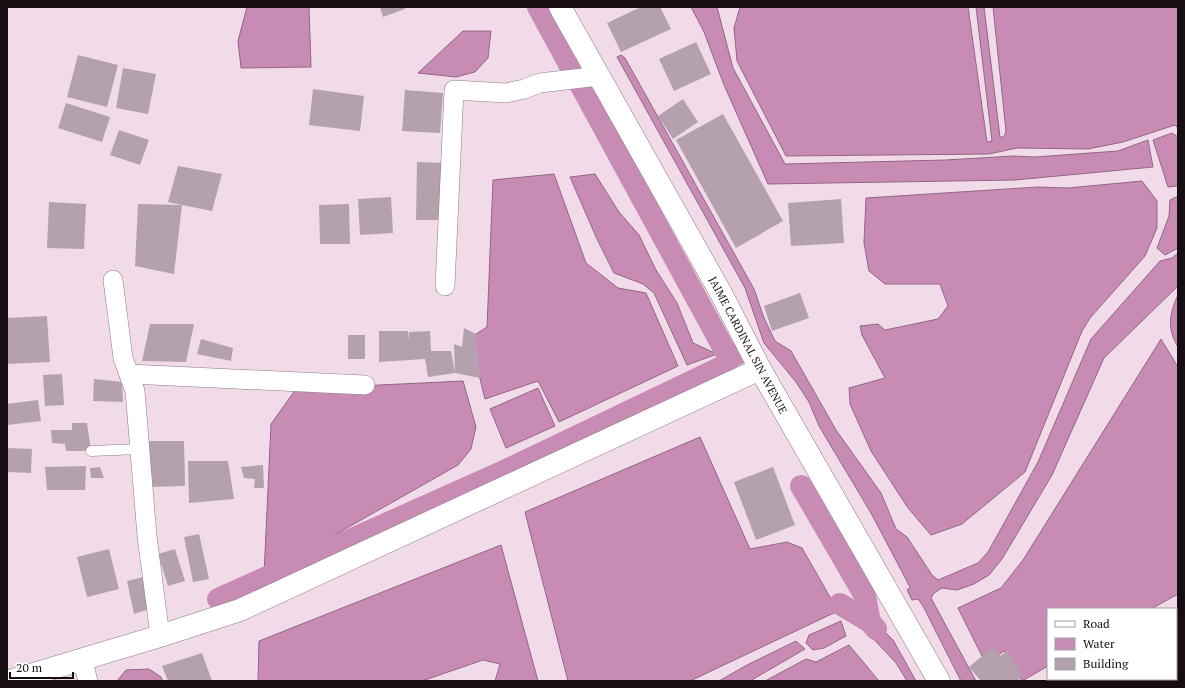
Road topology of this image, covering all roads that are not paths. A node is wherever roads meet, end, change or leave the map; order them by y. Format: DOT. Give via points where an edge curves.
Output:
graph roads {
  1 [pos="560,7"];
  2 [pos="598,77"];
  3 [pos="113,280"];
  4 [pos="445,286"];
  5 [pos="760,369"];
  6 [pos="129,374"];
  7 [pos="365,385"];
  8 [pos="139,449"];
  9 [pos="91,451"];
  10 [pos="160,636"];
  11 [pos="82,660"];
  12 [pos="10,681"];
  13 [pos="88,681"];
  14 [pos="939,681"];
  1 -- 2 [label="street, JAIME CARDINAL SIN AVENUE"];
  2 -- 4 [label="street" via="540,83 506,93 454,90"];
  2 -- 5 [label="street, JAIME CARDINAL SIN AVENUE" via="718,289"];
  3 -- 6 [label="street" via="123,358"];
  5 -- 10 [label="street" via="240,610"];
  5 -- 14 [label="street, JAIME CARDINAL SIN AVENUE"];
  6 -- 7 [label="street"];
  6 -- 8 [label="street" via="135,392"];
  8 -- 9 [label="lane"];
  8 -- 10 [label="street"];
  10 -- 11 [label="street"];
  11 -- 12 [label="street"];
  11 -- 13 [label="street"];
}
